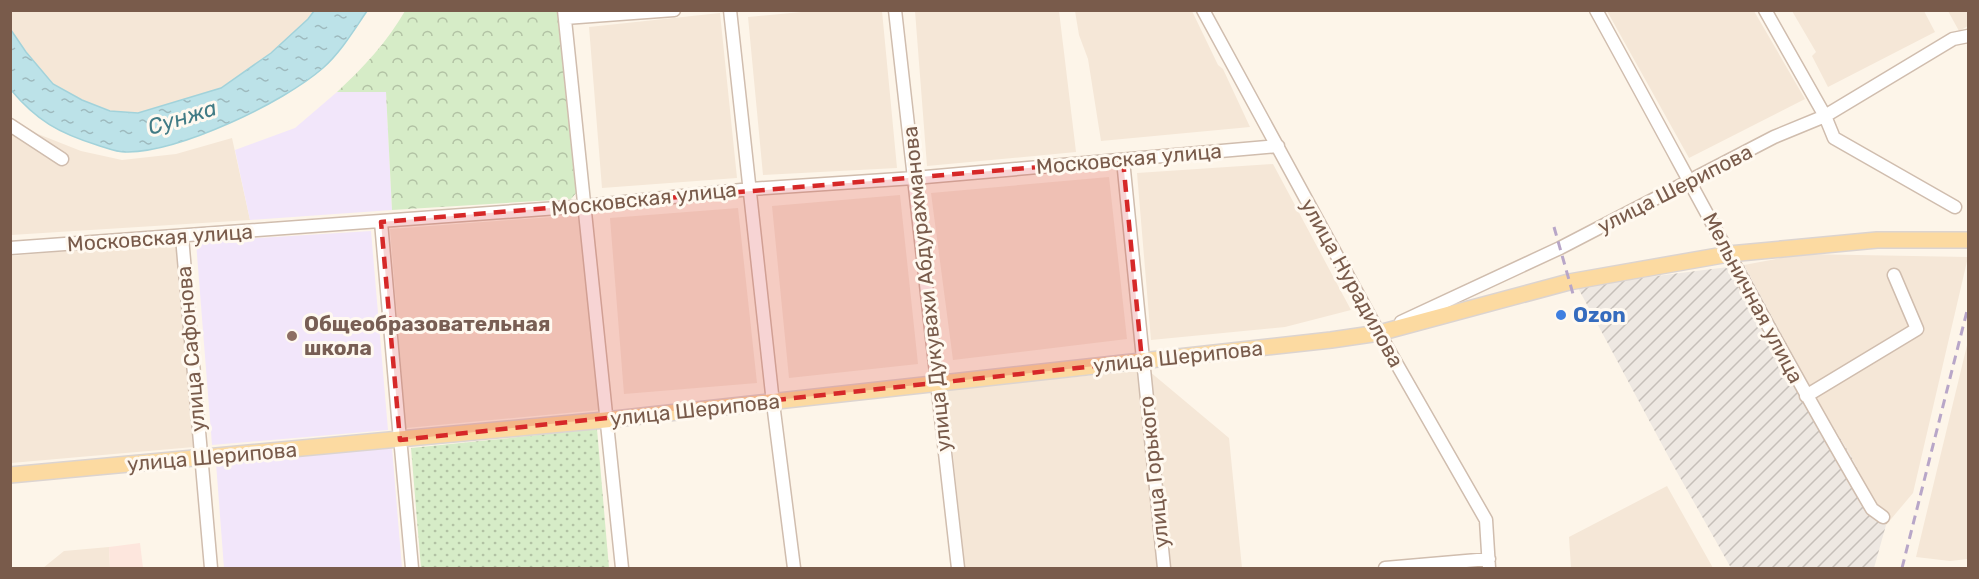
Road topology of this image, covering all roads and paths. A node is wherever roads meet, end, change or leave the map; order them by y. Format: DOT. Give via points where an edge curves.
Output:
graph roads {
  1 [pos="674,10"];
  2 [pos="730,10"];
  3 [pos="895,10"];
  4 [pos="1203,10"];
  5 [pos="1596,10"];
  6 [pos="1765,10"];
  7 [pos="565,14"];
  8 [pos="1968,36"];
  9 [pos="1824,116"];
  10 [pos="10,124"];
  11 [pos="1278,147"];
  12 [pos="62,159"];
  13 [pos="1123,160"];
  14 [pos="914,178"];
  15 [pos="1690,180"];
  16 [pos="751,189"];
  17 [pos="585,206"];
  18 [pos="1955,207"];
  19 [pos="381,222"];
  20 [pos="182,237"];
  21 [pos="1968,240"];
  22 [pos="10,248"];
  23 [pos="1729,254"];
  24 [pos="1894,275"];
  25 [pos="1379,333"];
  26 [pos="1142,361"];
  27 [pos="937,383"];
  28 [pos="1806,396"];
  29 [pos="773,403"];
  30 [pos="605,420"];
  31 [pos="400,444"];
  32 [pos="201,459"];
  33 [pos="10,475"];
  34 [pos="1883,517"];
  35 [pos="1489,563"];
  36 [pos="210,568"];
  37 [pos="412,568"];
  38 [pos="622,568"];
  39 [pos="794,568"];
  40 [pos="958,568"];
  41 [pos="1164,568"];
  42 [pos="1385,568"];
  1 -- 7 [label="street"];
  2 -- 16 [label="street"];
  3 -- 14 [label="street, улица Дукувахи Абдурахманова"];
  4 -- 11 [label="street, улица Нурадилова"];
  5 -- 15 [label="street, Мельничная улица"];
  6 -- 9 [label="street"];
  7 -- 17 [label="street"];
  8 -- 9 [label="street, улица Шерипова" via="1953,39"];
  9 -- 15 [label="street, улица Шерипова"];
  9 -- 18 [label="street" via="1834,138"];
  10 -- 12 [label="street"];
  11 -- 13 [label="street, Московская улица"];
  11 -- 25 [label="street, улица Нурадилова"];
  13 -- 14 [label="street, Московская улица"];
  13 -- 26 [label="street, улица Горького"];
  14 -- 16 [label="street, Московская улица"];
  14 -- 27 [label="street, улица Дукувахи Абдурахманова"];
  15 -- 23 [label="street, Мельничная улица"];
  15 -- 25 [label="street, улица Шерипова" via="1560,248"];
  16 -- 17 [label="street, Московская улица"];
  16 -- 29 [label="street"];
  17 -- 19 [label="street, Московская улица"];
  17 -- 30 [label="street"];
  19 -- 20 [label="street, Московская улица"];
  19 -- 31 [label="street"];
  20 -- 22 [label="street, Московская улица"];
  20 -- 32 [label="street, улица Сафонова"];
  21 -- 23 [label="main road, улица Шерипова" via="1877,240"];
  23 -- 25 [label="main road, улица Шерипова" via="1569,282"];
  23 -- 28 [label="street, Мельничная улица"];
  24 -- 28 [label="street" via="1917,329"];
  25 -- 26 [label="main road, улица Шерипова"];
  25 -- 35 [label="street, улица Нурадилова" via="1486,520"];
  26 -- 27 [label="main road, улица Шерипова"];
  26 -- 41 [label="street, улица Горького"];
  27 -- 29 [label="main road, улица Шерипова"];
  27 -- 40 [label="street, улица Дукувахи Абдурахманова"];
  28 -- 34 [label="street, Мельничная улица" via="1872,509"];
  29 -- 30 [label="main road, улица Шерипова"];
  29 -- 39 [label="street"];
  30 -- 31 [label="main road, улица Шерипова"];
  30 -- 38 [label="street"];
  31 -- 32 [label="main road, улица Шерипова"];
  31 -- 37 [label="street"];
  32 -- 33 [label="main road, улица Шерипова"];
  32 -- 36 [label="street, улица Сафонова"];
  35 -- 42 [label="street"];
}
